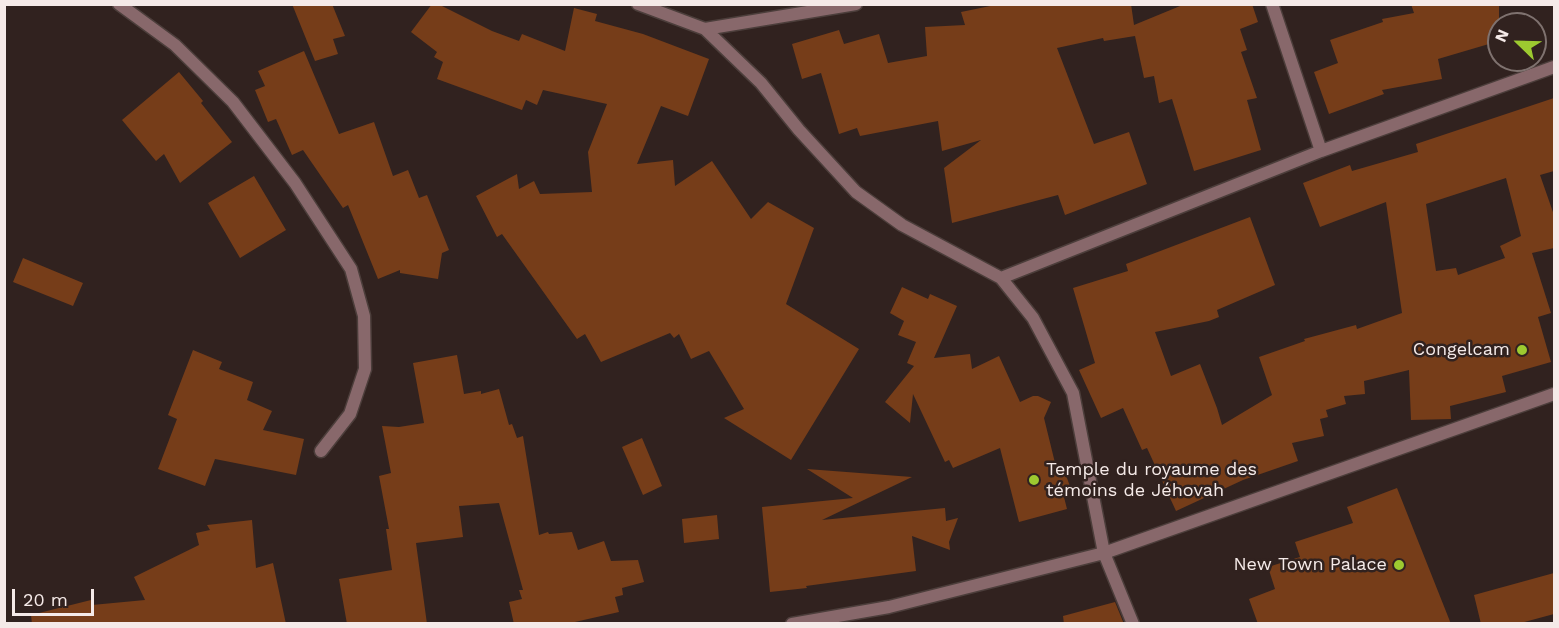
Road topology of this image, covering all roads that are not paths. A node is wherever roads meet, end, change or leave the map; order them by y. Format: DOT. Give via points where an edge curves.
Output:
graph roads {
  1 [pos="119,4"];
  2 [pos="638,4"];
  3 [pos="856,4"];
  4 [pos="1272,4"];
  5 [pos="705,29"];
  6 [pos="1554,67"];
  7 [pos="1321,151"];
  8 [pos="1001,278"];
  9 [pos="1554,394"];
  10 [pos="321,451"];
  11 [pos="1104,553"];
  12 [pos="792,624"];
  13 [pos="1133,624"];
  1 -- 10 [label="street" via="175,45 233,102 295,183 351,270 364,316 365,369 350,414"];
  2 -- 5 [label="street"];
  3 -- 5 [label="street"];
  4 -- 7 [label="street"];
  5 -- 8 [label="street" via="761,83 856,192 902,225"];
  6 -- 7 [label="street"];
  7 -- 8 [label="street"];
  8 -- 11 [label="street" via="1033,318 1072,393"];
  9 -- 11 [label="street"];
  11 -- 12 [label="street" via="889,608"];
  11 -- 13 [label="street"];
}
